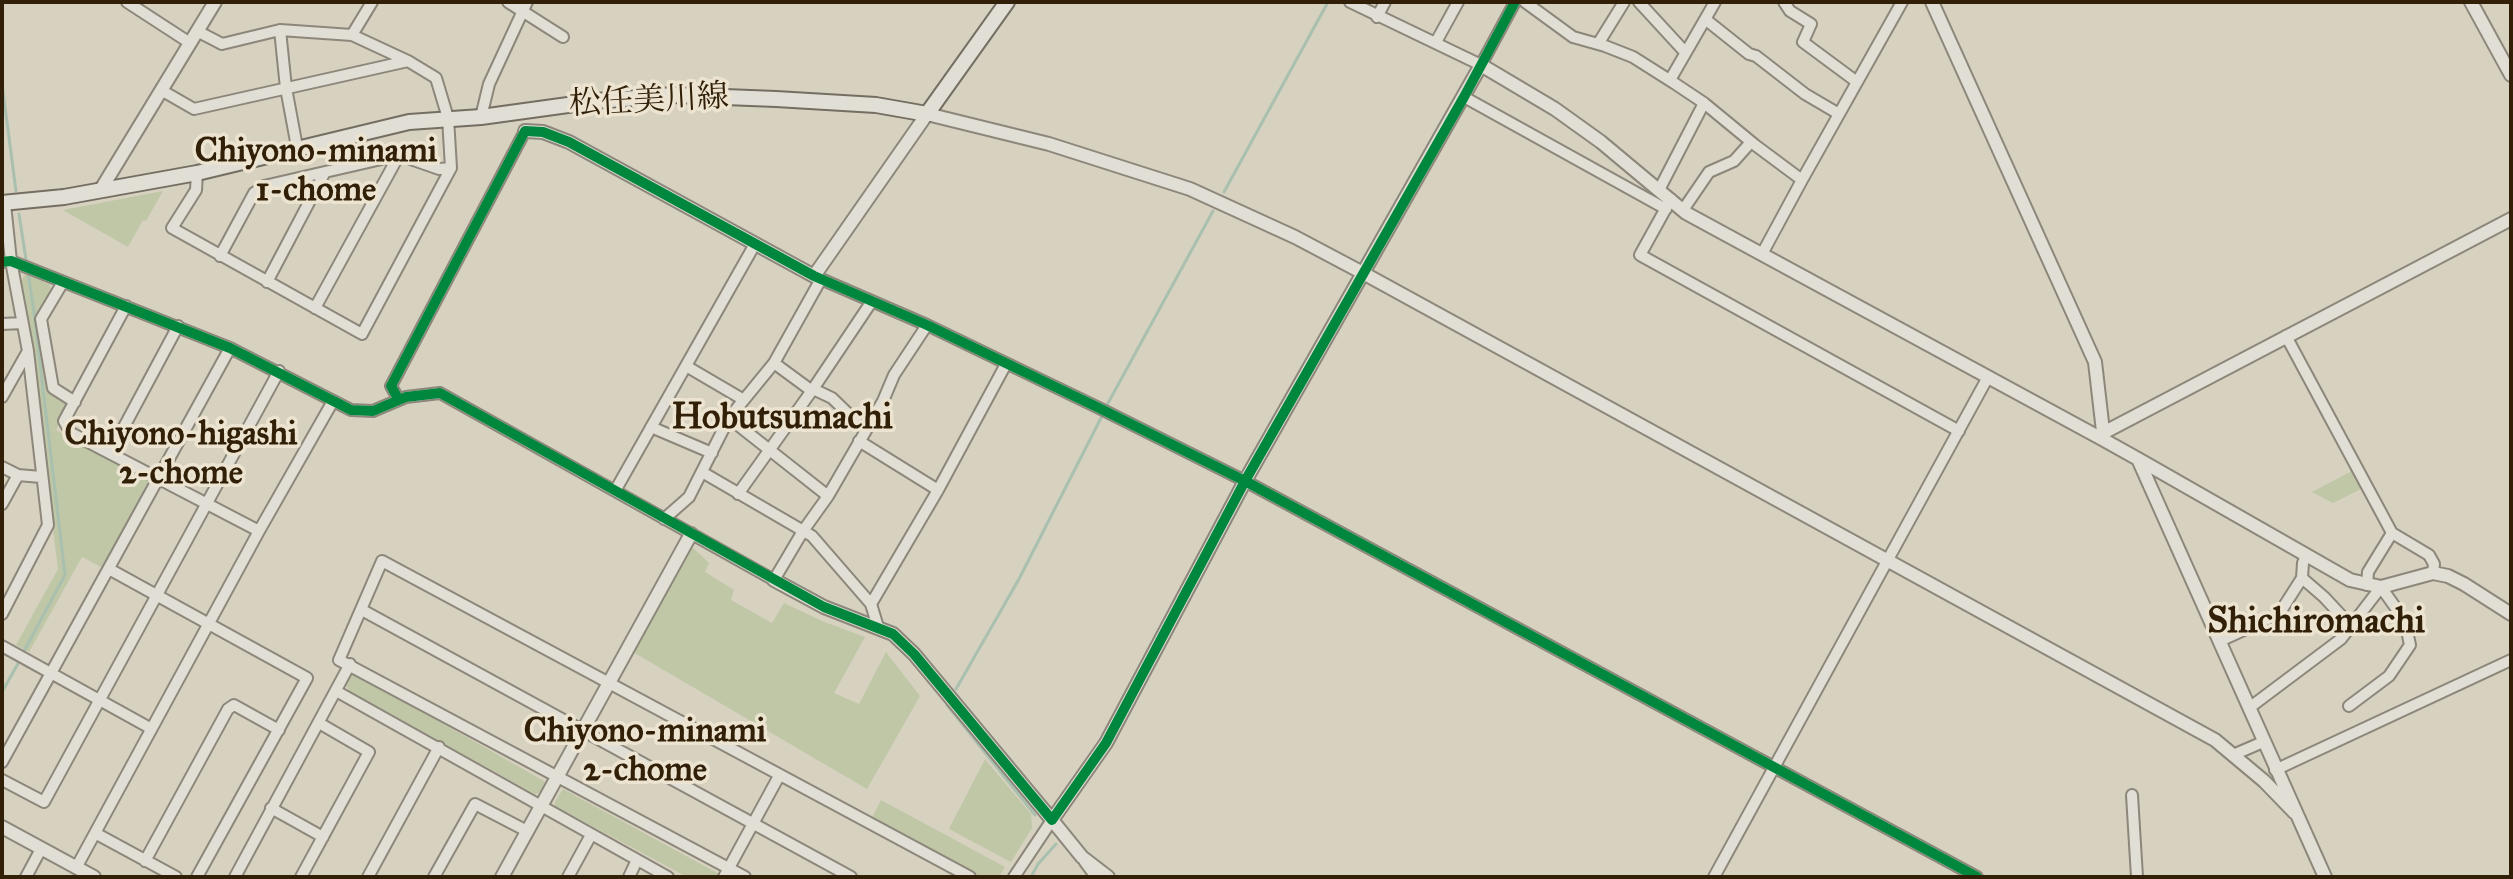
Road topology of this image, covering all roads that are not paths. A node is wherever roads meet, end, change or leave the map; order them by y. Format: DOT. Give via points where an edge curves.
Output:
graph roads {
  1 [pos="127,2"];
  2 [pos="215,2"];
  3 [pos="372,2"];
  4 [pos="508,2"];
  5 [pos="1007,2"];
  6 [pos="1350,2"];
  7 [pos="1385,2"];
  8 [pos="1458,2"];
  9 [pos="1515,2"];
  10 [pos="1525,2"];
  11 [pos="1624,2"];
  12 [pos="1639,2"];
  13 [pos="1715,2"];
  14 [pos="1784,2"];
  15 [pos="1902,2"];
  16 [pos="1932,2"];
  17 [pos="2471,2"];
  18 [pos="525,6"];
  19 [pos="1377,17"];
  20 [pos="1705,19"];
  21 [pos="280,30"];
  22 [pos="197,31"];
  23 [pos="352,35"];
  24 [pos="563,37"];
  25 [pos="1436,42"];
  26 [pos="190,43"];
  27 [pos="1598,44"];
  28 [pos="1685,52"];
  29 [pos="408,61"];
  30 [pos="1481,65"];
  31 [pos="2511,75"];
  32 [pos="1670,80"];
  33 [pos="1857,82"];
  34 [pos="286,88"];
  35 [pos="161,90"];
  36 [pos="1464,97"];
  37 [pos="1704,103"];
  38 [pos="927,114"];
  39 [pos="1839,114"];
  40 [pos="481,117"];
  41 [pos="448,118"];
  42 [pos="525,131"];
  43 [pos="1751,142"];
  44 [pos="297,147"];
  45 [pos="399,155"];
  46 [pos="451,168"];
  47 [pos="325,172"];
  48 [pos="197,173"];
  49 [pos="1802,180"];
  50 [pos="1659,190"];
  51 [pos="100,191"];
  52 [pos="3,204"];
  53 [pos="1668,204"];
  54 [pos="1683,210"];
  55 [pos="2511,219"];
  56 [pos="755,244"];
  57 [pos="1762,254"];
  58 [pos="220,256"];
  59 [pos="11,262"];
  60 [pos="1363,273"];
  61 [pos="817,278"];
  62 [pos="63,282"];
  63 [pos="267,282"];
  64 [pos="872,301"];
  65 [pos="126,306"];
  66 [pos="315,308"];
  67 [pos="22,323"];
  68 [pos="2,324"];
  69 [pos="927,325"];
  70 [pos="178,326"];
  71 [pos="2286,336"];
  72 [pos="230,348"];
  73 [pos="28,351"];
  74 [pos="774,363"];
  75 [pos="1006,364"];
  76 [pos="686,366"];
  77 [pos="279,371"];
  78 [pos="1988,377"];
  79 [pos="812,390"];
  80 [pos="2,397"];
  81 [pos="399,400"];
  82 [pos="744,400"];
  83 [pos="333,401"];
  84 [pos="75,402"];
  85 [pos="729,418"];
  86 [pos="651,427"];
  87 [pos="865,430"];
  88 [pos="1959,431"];
  89 [pos="2103,437"];
  90 [pos="859,441"];
  91 [pos="771,449"];
  92 [pos="110,453"];
  93 [pos="712,453"];
  94 [pos="2138,459"];
  95 [pos="2,467"];
  96 [pos="702,472"];
  97 [pos="18,475"];
  98 [pos="41,477"];
  99 [pos="158,479"];
  100 [pos="1245,481"];
  101 [pos="938,490"];
  102 [pos="615,491"];
  103 [pos="738,494"];
  104 [pos="828,496"];
  105 [pos="2,504"];
  106 [pos="207,506"];
  107 [pos="664,519"];
  108 [pos="259,531"];
  109 [pos="803,531"];
  110 [pos="2392,533"];
  111 [pos="691,534"];
  112 [pos="2306,556"];
  113 [pos="1888,561"];
  114 [pos="109,569"];
  115 [pos="2433,573"];
  116 [pos="2302,578"];
  117 [pos="774,580"];
  118 [pos="2367,585"];
  119 [pos="2381,587"];
  120 [pos="158,596"];
  121 [pos="871,604"];
  122 [pos="362,610"];
  123 [pos="2,614"];
  124 [pos="2511,614"];
  125 [pos="208,624"];
  126 [pos="2351,626"];
  127 [pos="878,627"];
  128 [pos="2220,641"];
  129 [pos="2,646"];
  130 [pos="2511,660"];
  131 [pos="350,664"];
  132 [pos="50,674"];
  133 [pos="608,683"];
  134 [pos="336,691"];
  135 [pos="100,702"];
  136 [pos="2349,706"];
  137 [pos="2249,708"];
  138 [pos="319,723"];
  139 [pos="150,728"];
  140 [pos="279,730"];
  141 [pos="583,730"];
  142 [pos="2263,742"];
  143 [pos="439,747"];
  144 [pos="2233,755"];
  145 [pos="2,762"];
  146 [pos="1774,767"];
  147 [pos="2275,770"];
  148 [pos="779,776"];
  149 [pos="558,777"];
  150 [pos="2,780"];
  151 [pos="2132,795"];
  152 [pos="542,806"];
  153 [pos="271,808"];
  154 [pos="2295,813"];
  155 [pos="1052,820"];
  156 [pos="753,823"];
  157 [pos="2,827"];
  158 [pos="527,831"];
  159 [pos="95,833"];
  160 [pos="591,835"];
  161 [pos="323,837"];
  162 [pos="41,849"];
  163 [pos="1082,857"];
  164 [pos="637,860"];
  165 [pos="145,861"];
  166 [pos="76,868"];
  167 [pos="726,872"];
  168 [pos="947,872"];
  169 [pos="26,877"];
  170 [pos="94,877"];
  171 [pos="176,877"];
  172 [pos="197,877"];
  173 [pos="235,877"];
  174 [pos="301,877"];
  175 [pos="368,877"];
  176 [pos="434,877"];
  177 [pos="502,877"];
  178 [pos="568,877"];
  179 [pos="629,877"];
  180 [pos="668,877"];
  181 [pos="745,877"];
  182 [pos="851,877"];
  183 [pos="970,877"];
  184 [pos="1014,877"];
  185 [pos="1096,877"];
  186 [pos="1108,877"];
  187 [pos="1714,877"];
  188 [pos="1977,877"];
  189 [pos="2137,877"];
  190 [pos="2325,877"];
  1 -- 26 [label="street"];
  2 -- 22 [label="street"];
  3 -- 23 [label="street"];
  4 -- 18 [label="street"];
  5 -- 38 [label="main road"];
  6 -- 19 [label="street"];
  7 -- 19 [label="street"];
  8 -- 25 [label="street"];
  9 -- 30 [label="street"];
  10 -- 27 [label="street" via="1573,37"];
  11 -- 27 [label="street"];
  12 -- 28 [label="street"];
  13 -- 20 [label="street"];
  14 -- 33 [label="street" via="1811,24 1803,42"];
  15 -- 33 [label="street"];
  16 -- 89 [label="street" via="2095,362"];
  17 -- 31 [label="street"];
  18 -- 24 [label="street"];
  18 -- 40 [label="street" via="489,84"];
  19 -- 25 [label="street"];
  20 -- 28 [label="street"];
  20 -- 39 [label="street"];
  21 -- 22 [label="street" via="222,44"];
  21 -- 23 [label="street"];
  21 -- 34 [label="street"];
  22 -- 26 [label="street"];
  23 -- 29 [label="street"];
  25 -- 30 [label="street"];
  26 -- 35 [label="street"];
  27 -- 32 [label="street" via="1633,57"];
  28 -- 32 [label="street"];
  29 -- 34 [label="street"];
  29 -- 41 [label="street" via="436,78"];
  30 -- 36 [label="street"];
  30 -- 50 [label="street" via="1555,109"];
  32 -- 37 [label="street"];
  33 -- 39 [label="street"];
  34 -- 35 [label="street" via="194,109"];
  34 -- 44 [label="street"];
  35 -- 51 [label="street"];
  36 -- 53 [label="street"];
  36 -- 60 [label="street"];
  37 -- 43 [label="street"];
  37 -- 50 [label="street"];
  38 -- 40 [label="main road, 松任美川線" via="876,105 674,95"];
  38 -- 60 [label="street" via="1049,144 1190,189"];
  38 -- 61 [label="street"];
  39 -- 49 [label="street"];
  40 -- 41 [label="main road, 松任美川線"];
  41 -- 44 [label="main road, 松任美川線"];
  41 -- 46 [label="street"];
  42 -- 56 [label="street" via="569,142"];
  42 -- 81 [label="street" via="391,386"];
  43 -- 49 [label="street"];
  43 -- 54 [label="street" via="1734,161 1709,172"];
  44 -- 48 [label="main road, 松任美川線"];
  45 -- 46 [label="street"];
  45 -- 47 [label="street"];
  45 -- 66 [label="street"];
  46 -- 66 [label="street" via="362,334"];
  47 -- 58 [label="street" via="254,193"];
  47 -- 63 [label="street"];
  48 -- 51 [label="main road, 松任美川線"];
  48 -- 58 [label="street" via="196,190 172,228"];
  49 -- 57 [label="street"];
  50 -- 53 [label="street"];
  51 -- 52 [label="main road, 松任美川線"];
  52 -- 59 [label="street"];
  53 -- 54 [label="street"];
  53 -- 88 [label="street" via="1640,255"];
  54 -- 57 [label="street"];
  55 -- 71 [label="street"];
  56 -- 61 [label="street"];
  56 -- 76 [label="street"];
  57 -- 78 [label="street"];
  58 -- 63 [label="street"];
  59 -- 62 [label="street"];
  59 -- 67 [label="street"];
  60 -- 100 [label="street"];
  60 -- 113 [label="street"];
  61 -- 64 [label="street"];
  61 -- 74 [label="street"];
  62 -- 65 [label="street"];
  62 -- 84 [label="street" via="41,319 53,388"];
  63 -- 66 [label="street"];
  64 -- 69 [label="street"];
  64 -- 79 [label="street"];
  65 -- 70 [label="street"];
  65 -- 84 [label="street"];
  67 -- 68 [label="street"];
  67 -- 73 [label="street"];
  69 -- 75 [label="street"];
  69 -- 87 [label="street"];
  70 -- 72 [label="street"];
  70 -- 92 [label="street"];
  71 -- 89 [label="street"];
  71 -- 110 [label="street"];
  72 -- 77 [label="street"];
  72 -- 99 [label="street"];
  73 -- 80 [label="street"];
  73 -- 98 [label="street"];
  74 -- 79 [label="street"];
  74 -- 82 [label="street"];
  75 -- 100 [label="street"];
  75 -- 101 [label="street"];
  76 -- 82 [label="street"];
  76 -- 86 [label="street"];
  77 -- 83 [label="street"];
  77 -- 106 [label="street"];
  78 -- 88 [label="street"];
  78 -- 89 [label="street"];
  79 -- 87 [label="street" via="832,398"];
  79 -- 91 [label="street"];
  81 -- 83 [label="street" via="373,411 351,410"];
  81 -- 102 [label="street" via="440,393"];
  82 -- 85 [label="street"];
  83 -- 108 [label="street"];
  84 -- 92 [label="street" via="64,421 71,433"];
  85 -- 91 [label="street"];
  85 -- 93 [label="street"];
  86 -- 93 [label="street"];
  86 -- 102 [label="street"];
  87 -- 90 [label="street"];
  88 -- 113 [label="street"];
  89 -- 94 [label="street"];
  90 -- 101 [label="street"];
  90 -- 104 [label="street"];
  91 -- 103 [label="street"];
  91 -- 104 [label="street"];
  92 -- 99 [label="street"];
  93 -- 96 [label="street"];
  94 -- 112 [label="street"];
  94 -- 128 [label="street"];
  95 -- 97 [label="street"];
  96 -- 103 [label="street"];
  96 -- 107 [label="street" via="689,497"];
  97 -- 98 [label="street"];
  97 -- 105 [label="street"];
  98 -- 123 [label="street" via="48,525"];
  99 -- 106 [label="street"];
  99 -- 114 [label="street"];
  100 -- 146 [label="street"];
  100 -- 155 [label="street" via="1106,743"];
  101 -- 121 [label="street"];
  102 -- 107 [label="street"];
  103 -- 109 [label="street"];
  104 -- 109 [label="street"];
  106 -- 108 [label="street"];
  106 -- 120 [label="street"];
  107 -- 111 [label="street"];
  108 -- 125 [label="street"];
  109 -- 117 [label="street"];
  109 -- 121 [label="street"];
  110 -- 115 [label="street" via="2429,555"];
  110 -- 118 [label="street" via="2368,572"];
  111 -- 117 [label="street"];
  111 -- 133 [label="street"];
  112 -- 116 [label="street"];
  112 -- 118 [label="street"];
  113 -- 144 [label="street" via="2215,740"];
  113 -- 146 [label="street"];
  114 -- 120 [label="street"];
  114 -- 132 [label="street"];
  115 -- 119 [label="street"];
  115 -- 124 [label="street" via="2464,584"];
  116 -- 126 [label="street"];
  116 -- 128 [label="street" via="2276,617"];
  117 -- 127 [label="street" via="824,607"];
  118 -- 119 [label="street"];
  119 -- 126 [label="street"];
  119 -- 136 [label="street" via="2405,621 2410,645 2389,676"];
  120 -- 125 [label="street"];
  120 -- 135 [label="street"];
  121 -- 127 [label="street"];
  122 -- 131 [label="street" via="339,660"];
  122 -- 133 [label="street" via="382,561"];
  122 -- 141 [label="street"];
  125 -- 139 [label="street"];
  125 -- 140 [label="street" via="307,678"];
  126 -- 137 [label="street"];
  127 -- 155 [label="street" via="914,654"];
  128 -- 137 [label="street"];
  129 -- 132 [label="street"];
  130 -- 147 [label="street"];
  131 -- 134 [label="street"];
  131 -- 149 [label="street"];
  132 -- 135 [label="street"];
  132 -- 145 [label="street"];
  133 -- 141 [label="street"];
  133 -- 148 [label="street"];
  134 -- 138 [label="street"];
  134 -- 143 [label="street"];
  135 -- 139 [label="street"];
  135 -- 150 [label="street" via="44,802"];
  137 -- 142 [label="street"];
  138 -- 153 [label="street"];
  138 -- 161 [label="street" via="369,752"];
  139 -- 159 [label="street"];
  140 -- 165 [label="street" via="234,705 228,709"];
  140 -- 172 [label="street"];
  141 -- 149 [label="street"];
  141 -- 156 [label="street"];
  142 -- 144 [label="street"];
  142 -- 147 [label="street"];
  143 -- 152 [label="street"];
  143 -- 175 [label="street"];
  144 -- 154 [label="street"];
  146 -- 187 [label="street"];
  146 -- 188 [label="street"];
  147 -- 154 [label="street"];
  148 -- 156 [label="street"];
  148 -- 168 [label="street"];
  149 -- 152 [label="street"];
  149 -- 167 [label="street"];
  151 -- 189 [label="street"];
  152 -- 158 [label="street"];
  152 -- 160 [label="street"];
  153 -- 161 [label="street"];
  153 -- 173 [label="street"];
  154 -- 190 [label="street"];
  155 -- 163 [label="street"];
  155 -- 184 [label="street"];
  156 -- 167 [label="street"];
  156 -- 182 [label="street"];
  157 -- 162 [label="street"];
  158 -- 176 [label="street" via="475,804"];
  158 -- 177 [label="street"];
  159 -- 165 [label="street"];
  159 -- 166 [label="street"];
  160 -- 164 [label="street"];
  160 -- 178 [label="street"];
  161 -- 174 [label="street"];
  162 -- 166 [label="street"];
  162 -- 169 [label="street"];
  163 -- 185 [label="street"];
  163 -- 186 [label="street"];
  164 -- 179 [label="street"];
  164 -- 180 [label="street"];
  165 -- 171 [label="street"];
  166 -- 170 [label="street"];
  167 -- 181 [label="street"];
  168 -- 183 [label="street"];
}
